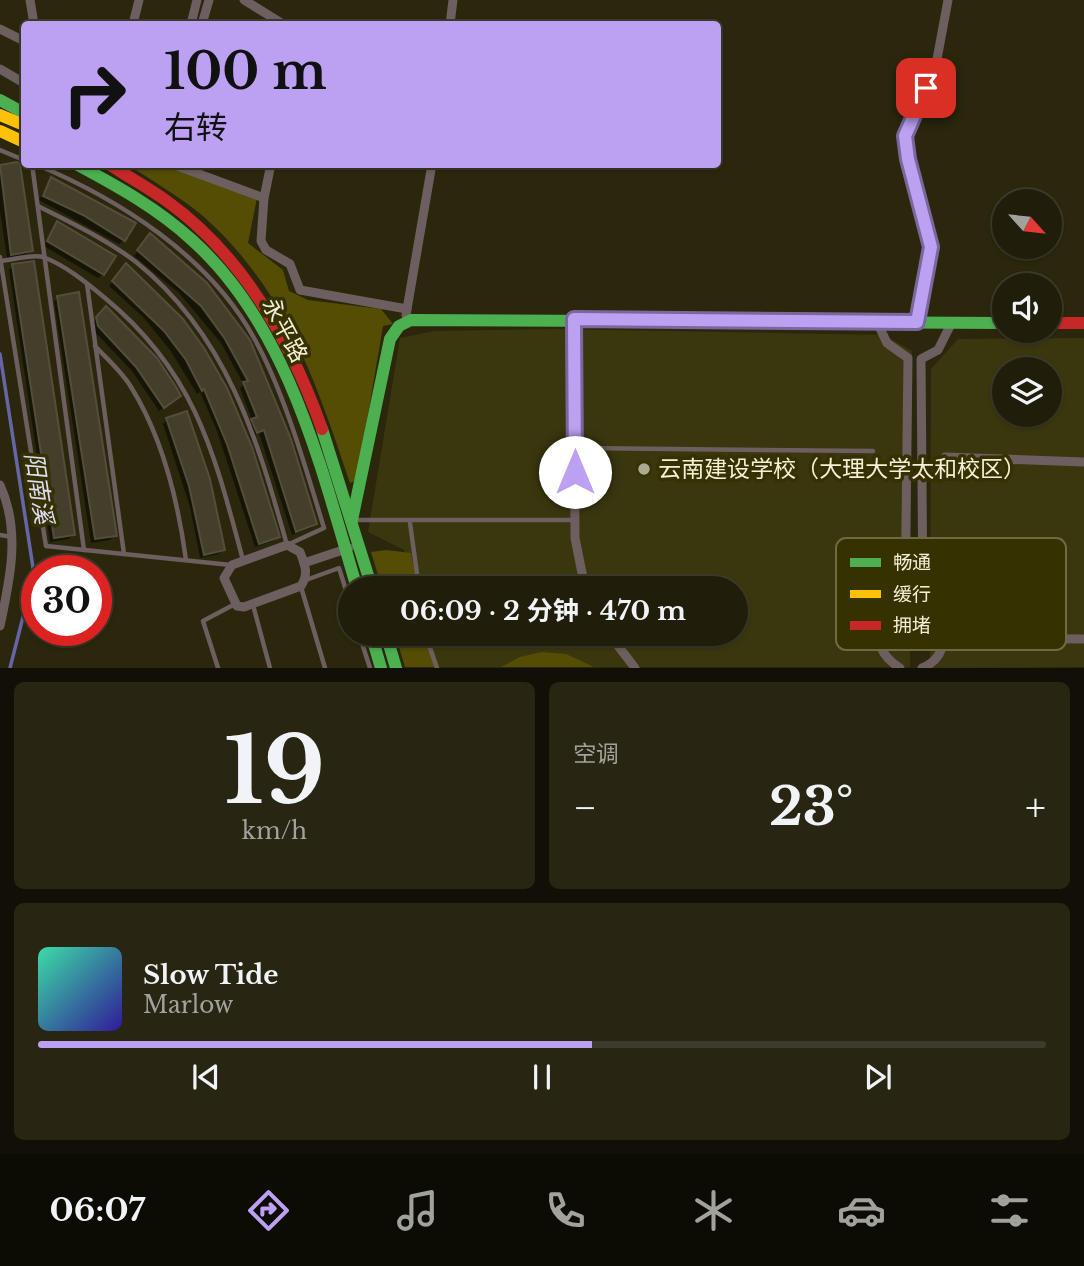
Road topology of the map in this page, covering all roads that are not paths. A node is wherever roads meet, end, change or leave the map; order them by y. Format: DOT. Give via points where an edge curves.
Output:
graph roads {
  1 [pos="30,0"];
  2 [pos="139,0"];
  3 [pos="197,0"];
  4 [pos="209,0"];
  5 [pos="244,0"];
  6 [pos="453,0"];
  7 [pos="948,0"];
  8 [pos="34,21"];
  9 [pos="134,21"];
  10 [pos="192,21"];
  11 [pos="203,21"];
  12 [pos="278,21"];
  13 [pos="450,21"];
  14 [pos="0,29"];
  15 [pos="21,40"];
  16 [pos="0,69"];
  17 [pos="21,81"];
  18 [pos="0,100"];
  19 [pos="21,111"];
  20 [pos="0,115"];
  21 [pos="21,124"];
  22 [pos="0,131"];
  23 [pos="21,141"];
  24 [pos="0,150"];
  25 [pos="21,159"];
  26 [pos="34,168"];
  27 [pos="43,168"];
  28 [pos="84,168"];
  29 [pos="116,168"];
  30 [pos="183,168"];
  31 [pos="270,168"];
  32 [pos="431,168"];
  33 [pos="264,198"];
  34 [pos="38,206"];
  35 [pos="45,258"];
  36 [pos="0,259"];
  37 [pos="87,284"];
  38 [pos="406,315"];
  39 [pos="574,319"];
  40 [pos="877,322"];
  41 [pos="917,322"];
  42 [pos="952,322"];
  43 [pos="992,323"];
  44 [pos="1062,323"];
  45 [pos="1084,323"];
  46 [pos="95,346"];
  47 [pos="575,448"];
  48 [pos="873,452"];
  49 [pos="945,457"];
  50 [pos="1084,462"];
  51 [pos="0,485"];
  52 [pos="352,520"];
  53 [pos="575,520"];
  54 [pos="410,523"];
  55 [pos="0,535"];
  56 [pos="13,537"];
  57 [pos="906,538"];
  58 [pos="922,538"];
  59 [pos="287,545"];
  60 [pos="360,545"];
  61 [pos="345,549"];
  62 [pos="84,550"];
  63 [pos="124,554"];
  64 [pos="186,560"];
  65 [pos="243,561"];
  66 [pos="304,563"];
  67 [pos="232,565"];
  68 [pos="342,576"];
  69 [pos="353,576"];
  70 [pos="369,576"];
  71 [pos="417,576"];
  72 [pos="583,576"];
  73 [pos="303,583"];
  74 [pos="235,604"];
  75 [pos="252,604"];
  76 [pos="0,626"];
  77 [pos="1066,639"];
  78 [pos="1084,639"];
  79 [pos="363,646"];
  80 [pos="375,646"];
  81 [pos="390,646"];
  82 [pos="429,646"];
  83 [pos="618,646"];
  84 [pos="884,650"];
  85 [pos="940,650"];
  86 [pos="218,667"];
  87 [pos="270,667"];
  88 [pos="325,667"];
  89 [pos="370,667"];
  90 [pos="381,667"];
  91 [pos="396,667"];
  92 [pos="437,667"];
  93 [pos="635,667"];
  94 [pos="900,667"];
  95 [pos="922,667"];
  1 -- 8 [label="street"];
  2 -- 9 [label="street"];
  3 -- 10 [label="street"];
  4 -- 11 [label="street"];
  5 -- 12 [label="street"];
  6 -- 13 [label="street"];
  7 -- 41 [label="street" via="935,70 905,136 931,247"];
  14 -- 15 [label="street"];
  16 -- 17 [label="street"];
  18 -- 19 [label="main road"];
  20 -- 21 [label="main road"];
  22 -- 23 [label="main road"];
  24 -- 25 [label="lane"];
  26 -- 34 [label="lane"];
  27 -- 59 [label="lane" via="96,193 171,244 216,285 254,337 303,458 324,528"];
  28 -- 61 [label="main road, 永平路" via="163,216 243,297 265,330 299,406"];
  29 -- 52 [label="main road, 永平路" via="197,225 261,296 304,375"];
  30 -- 33 [label="street"];
  31 -- 33 [label="street"];
  32 -- 38 [label="street"];
  33 -- 38 [label="street" via="261,241 266,250 290,264 300,290"];
  34 -- 35 [label="lane"];
  34 -- 59 [label="lane" via="136,262 212,346 253,433"];
  35 -- 36 [label="lane"];
  35 -- 37 [label="lane"];
  35 -- 62 [label="lane"];
  36 -- 62 [label="lane" via="46,546"];
  37 -- 46 [label="lane"];
  37 -- 65 [label="lane" via="136,324 178,376 203,428"];
  38 -- 39 [label="main road"];
  38 -- 52 [label="main road" via="390,339"];
  39 -- 40 [label="main road"];
  39 -- 47 [label="street"];
  40 -- 41 [label="main road"];
  40 -- 57 [label="street" via="887,343 908,358"];
  41 -- 42 [label="main road"];
  42 -- 43 [label="main road"];
  42 -- 58 [label="street" via="943,345 921,359"];
  44 -- 45 [label="main road"];
  46 -- 63 [label="lane"];
  46 -- 64 [label="lane" via="130,385 152,426 181,526"];
  47 -- 48 [label="lane"];
  47 -- 53 [label="street"];
  49 -- 50 [label="street"];
  51 -- 56 [label="street"];
  52 -- 54 [label="lane"];
  52 -- 60 [label="main road, 永平路"];
  53 -- 54 [label="lane"];
  53 -- 72 [label="street"];
  54 -- 71 [label="lane"];
  55 -- 56 [label="lane"];
  56 -- 76 [label="street"];
  59 -- 65 [label="street"];
  59 -- 66 [label="street" via="300,552"];
  60 -- 61 [label="street"];
  60 -- 70 [label="main road, 永平路"];
  61 -- 66 [label="street"];
  61 -- 69 [label="main road, 永平路"];
  62 -- 63 [label="lane"];
  63 -- 64 [label="lane"];
  64 -- 67 [label="lane"];
  65 -- 67 [label="street"];
  66 -- 73 [label="street"];
  67 -- 74 [label="street" via="224,578"];
  68 -- 73 [label="lane" via="339,568"];
  73 -- 75 [label="street"];
  73 -- 88 [label="lane"];
  74 -- 75 [label="street"];
  74 -- 86 [label="lane" via="203,621"];
  75 -- 87 [label="lane"];
  77 -- 78 [label="street"];
  79 -- 89 [label="lane"];
  80 -- 90 [label="main road"];
  81 -- 91 [label="main road"];
  82 -- 92 [label="lane"];
  83 -- 93 [label="street"];
  84 -- 94 [label="street"];
  85 -- 95 [label="street" via="936,659"];
}
